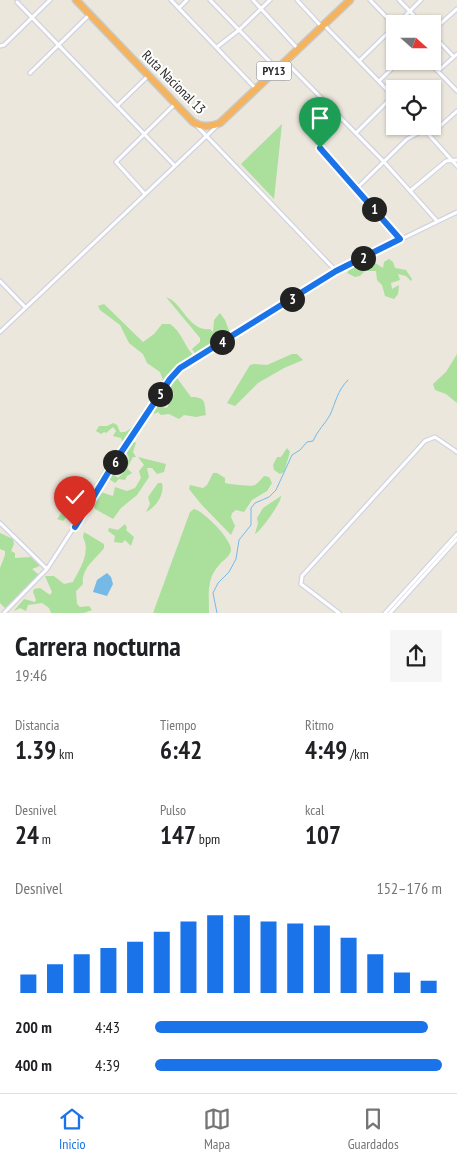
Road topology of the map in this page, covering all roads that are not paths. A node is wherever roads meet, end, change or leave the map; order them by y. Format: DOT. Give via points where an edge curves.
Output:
graph roads {
  1 [pos="50,0"];
  2 [pos="76,0"];
  3 [pos="171,0"];
  4 [pos="187,0"];
  5 [pos="210,0"];
  6 [pos="253,0"];
  7 [pos="270,0"];
  8 [pos="297,0"];
  9 [pos="370,0"];
  10 [pos="399,0"];
  11 [pos="421,0"];
  12 [pos="17,2"];
  13 [pos="345,2"];
  14 [pos="179,8"];
  15 [pos="261,9"];
  16 [pos="457,9"];
  17 [pos="410,11"];
  18 [pos="89,14"];
  19 [pos="386,15"];
  20 [pos="406,15"];
  21 [pos="414,15"];
  22 [pos="32,17"];
  23 [pos="441,24"];
  24 [pos="323,26"];
  25 [pos="239,30"];
  26 [pos="386,35"];
  27 [pos="441,42"];
  28 [pos="59,44"];
  29 [pos="0,46"];
  30 [pos="217,47"];
  31 [pos="298,49"];
  32 [pos="455,55"];
  33 [pos="285,61"];
  34 [pos="359,61"];
  35 [pos="277,69"];
  36 [pos="391,70"];
  37 [pos="438,71"];
  38 [pos="30,73"];
  39 [pos="148,76"];
  40 [pos="379,82"];
  41 [pos="256,89"];
  42 [pos="386,89"];
  43 [pos="457,91"];
  44 [pos="176,104"];
  45 [pos="386,105"];
  46 [pos="117,106"];
  47 [pos="457,111"];
  48 [pos="195,123"];
  49 [pos="220,123"];
  50 [pos="441,125"];
  51 [pos="356,134"];
  52 [pos="145,135"];
  53 [pos="414,135"];
  54 [pos="430,135"];
  55 [pos="206,136"];
  56 [pos="318,143"];
  57 [pos="314,146"];
  58 [pos="320,148"];
  59 [pos="455,160"];
  60 [pos="385,163"];
  61 [pos="175,166"];
  62 [pos="457,166"];
  63 [pos="356,189"];
  64 [pos="410,191"];
  65 [pos="145,194"];
  66 [pos="457,212"];
  67 [pos="437,221"];
  68 [pos="400,239"];
  69 [pos="336,271"];
  70 [pos="0,281"];
  71 [pos="25,307"];
  72 [pos="0,332"];
  73 [pos="457,452"];
  74 [pos="0,523"];
  75 [pos="457,534"];
  76 [pos="457,539"];
  77 [pos="47,569"];
  78 [pos="4,613"];
  79 [pos="339,613"];
  80 [pos="385,613"];
  81 [pos="390,613"];
  1 -- 22 [label="street"];
  2 -- 18 [label="highway, Ruta Nacional 13"];
  3 -- 14 [label="street"];
  4 -- 14 [label="street"];
  5 -- 25 [label="street"];
  6 -- 15 [label="street"];
  7 -- 15 [label="street"];
  8 -- 24 [label="street"];
  9 -- 19 [label="street"];
  10 -- 17 [label="street"];
  11 -- 17 [label="street"];
  12 -- 22 [label="street"];
  13 -- 24 [label="highway, Ruta Nacional 13 / PY13"];
  14 -- 30 [label="street"];
  15 -- 25 [label="street"];
  15 -- 31 [label="street"];
  16 -- 23 [label="street"];
  17 -- 20 [label="street"];
  17 -- 21 [label="street"];
  18 -- 28 [label="street"];
  18 -- 39 [label="highway, Ruta Nacional 13"];
  22 -- 28 [label="street"];
  22 -- 29 [label="street"];
  24 -- 31 [label="highway, Ruta Nacional 13 / PY13"];
  24 -- 34 [label="street"];
  25 -- 30 [label="street"];
  25 -- 35 [label="street"];
  26 -- 34 [label="street"];
  27 -- 32 [label="street"];
  28 -- 38 [label="street"];
  28 -- 46 [label="street"];
  30 -- 41 [label="street"];
  31 -- 33 [label="highway, Ruta Nacional 13 / PY13"];
  32 -- 37 [label="street"];
  33 -- 35 [label="highway, Ruta Nacional 13 / PY13"];
  33 -- 51 [label="street"];
  34 -- 40 [label="street"];
  35 -- 41 [label="highway, Ruta Nacional 13 / PY13"];
  36 -- 40 [label="street"];
  37 -- 43 [label="street"];
  39 -- 44 [label="highway, Ruta Nacional 13"];
  39 -- 46 [label="street"];
  40 -- 42 [label="street"];
  41 -- 49 [label="highway, Ruta Nacional 13 / PY13"];
  44 -- 48 [label="highway, Ruta Nacional 13"];
  44 -- 52 [label="street"];
  45 -- 51 [label="street"];
  46 -- 52 [label="street"];
  47 -- 50 [label="street"];
  48 -- 49 [label="highway, Ruta Nacional 13" via="209,126"];
  48 -- 55 [label="street"];
  49 -- 55 [label="street"];
  51 -- 60 [label="street"];
  52 -- 61 [label="street"];
  52 -- 65 [label="street" via="116,162"];
  53 -- 60 [label="street"];
  54 -- 59 [label="street"];
  55 -- 61 [label="street"];
  55 -- 69 [label="street"];
  56 -- 58 [label="street"];
  57 -- 58 [label="street"];
  58 -- 63 [label="street"];
  59 -- 62 [label="street"];
  59 -- 64 [label="street" via="442,164"];
  60 -- 63 [label="street"];
  60 -- 64 [label="street"];
  61 -- 65 [label="street"];
  63 -- 68 [label="street"];
  64 -- 67 [label="street"];
  65 -- 71 [label="street"];
  66 -- 67 [label="street"];
  67 -- 68 [label="street"];
  68 -- 69 [label="street"];
  69 -- 77 [label="street" via="180,368"];
  70 -- 71 [label="street"];
  71 -- 72 [label="street"];
  73 -- 79 [label="street" via="435,437 425,441 302,576 302,584"];
  74 -- 77 [label="street"];
  75 -- 80 [label="street"];
  76 -- 81 [label="street"];
  77 -- 78 [label="street"];
}
